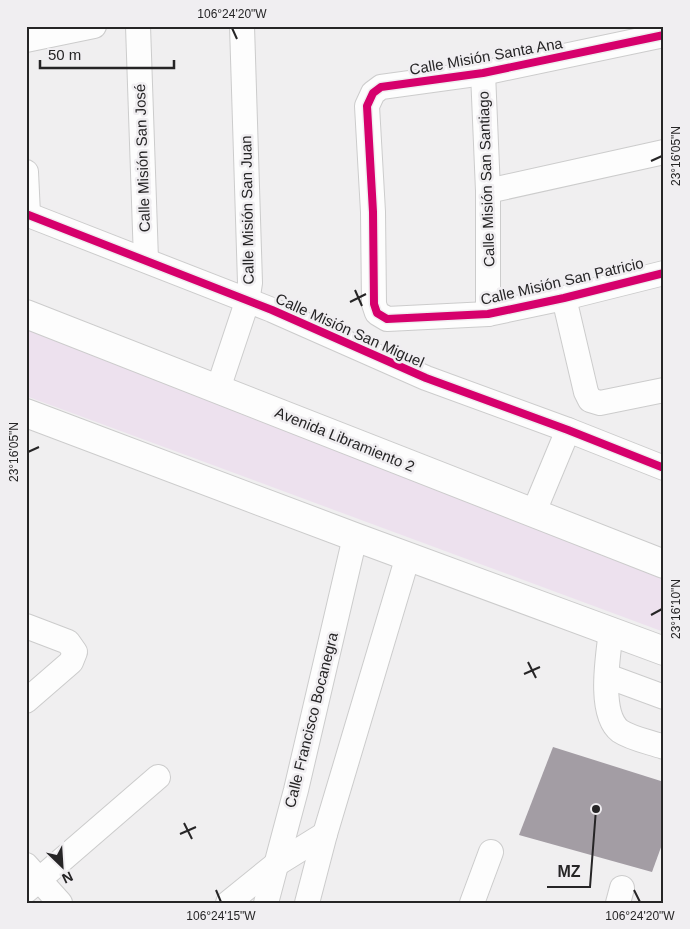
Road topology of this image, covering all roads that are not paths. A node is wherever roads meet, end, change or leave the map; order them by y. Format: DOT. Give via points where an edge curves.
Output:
graph roads {
  1 [pos="94,26"];
  2 [pos="138,26"];
  3 [pos="242,26"];
  4 [pos="664,35"];
  5 [pos="26,40"];
  6 [pos="483,73"];
  7 [pos="664,152"];
  8 [pos="26,172"];
  9 [pos="488,191"];
  10 [pos="27,214"];
  11 [pos="146,260"];
  12 [pos="664,273"];
  13 [pos="564,298"];
  14 [pos="247,302"];
  15 [pos="377,313"];
  16 [pos="26,314"];
  17 [pos="488,314"];
  18 [pos="218,389"];
  19 [pos="664,390"];
  20 [pos="26,414"];
  21 [pos="568,430"];
  22 [pos="664,468"];
  23 [pos="533,514"];
  24 [pos="355,537"];
  25 [pos="408,556"];
  26 [pos="664,564"];
  27 [pos="26,626"];
  28 [pos="611,631"];
  29 [pos="664,651"];
  30 [pos="607,676"];
  31 [pos="664,697"];
  32 [pos="26,701"];
  33 [pos="664,747"];
  34 [pos="158,777"];
  35 [pos="325,834"];
  36 [pos="491,852"];
  37 [pos="275,865"];
  38 [pos="31,878"];
  39 [pos="60,903"];
  40 [pos="228,903"];
  41 [pos="266,903"];
  42 [pos="307,903"];
  43 [pos="472,903"];
  1 -- 5 [label="street"];
  2 -- 11 [label="street, Calle Misión San José"];
  3 -- 14 [label="street, Calle Misión San Juan" via="250,283"];
  4 -- 6 [label="street, Calle Misión Santa Ana"];
  6 -- 9 [label="street, Calle Misión San Santiago"];
  6 -- 15 [label="street, Calle Misión Santa Ana" via="382,87 373,93 366,106 374,304"];
  7 -- 9 [label="street"];
  8 -- 10 [label="street"];
  9 -- 17 [label="street, Calle Misión San Santiago"];
  10 -- 11 [label="street, Calle Misión San Miguel"];
  11 -- 14 [label="street, Calle Misión San Miguel"];
  12 -- 13 [label="street, Calle Misión San Patricio"];
  13 -- 17 [label="street, Calle Misión San Patricio"];
  13 -- 19 [label="street" via="590,400 600,403"];
  14 -- 18 [label="street, Calle Misión San Juan"];
  14 -- 21 [label="street, Calle Misión San Miguel" via="426,378"];
  15 -- 17 [label="street, Calle Misión San Patricio" via="387,319"];
  16 -- 18 [label="main road, Avenida Libramiento 2"];
  18 -- 23 [label="main road, Avenida Libramiento 2"];
  20 -- 24 [label="main road"];
  21 -- 22 [label="street, Calle Misión San Miguel"];
  21 -- 23 [label="street"];
  23 -- 26 [label="main road, Avenida Libramiento 2"];
  24 -- 25 [label="main road"];
  24 -- 37 [label="street, Calle Francisco Bocanegra"];
  25 -- 28 [label="main road"];
  25 -- 35 [label="street"];
  27 -- 32 [label="street" via="68,642 75,652 71,662"];
  28 -- 29 [label="main road"];
  28 -- 30 [label="street"];
  30 -- 31 [label="street"];
  30 -- 33 [label="street" via="608,712 612,722 626,734"];
  34 -- 38 [label="street"];
  35 -- 37 [label="street"];
  35 -- 42 [label="street"];
  36 -- 43 [label="street"];
  37 -- 40 [label="street"];
  37 -- 41 [label="street, Calle Francisco Bocanegra"];
  38 -- 39 [label="street"];
}
